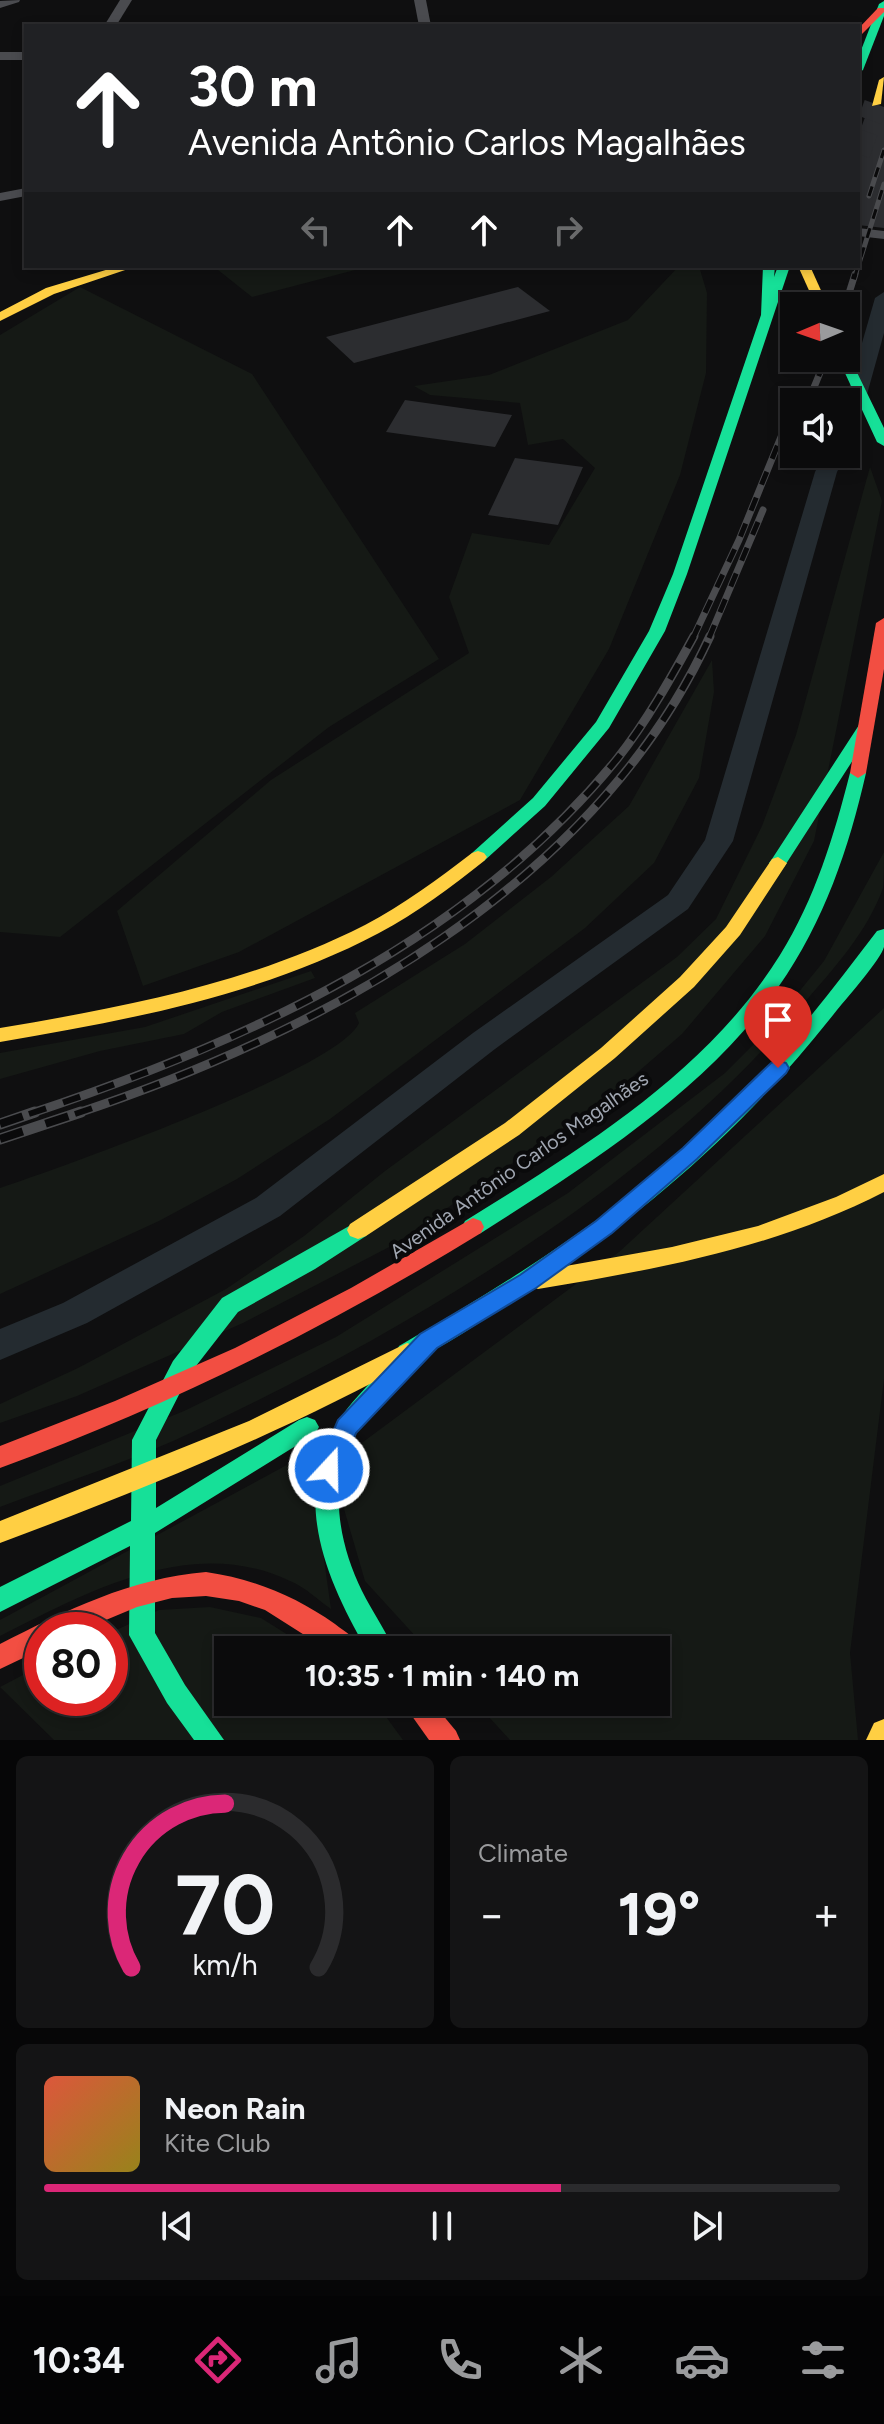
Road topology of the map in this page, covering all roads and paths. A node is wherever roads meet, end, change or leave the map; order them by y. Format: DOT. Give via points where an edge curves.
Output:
graph roads {
  1 [pos="15,0"];
  2 [pos="126,0"];
  3 [pos="420,0"];
  4 [pos="0,5"];
  5 [pos="882,7"];
  6 [pos="111,24"];
  7 [pos="425,24"];
  8 [pos="860,33"];
  9 [pos="0,56"];
  10 [pos="24,56"];
  11 [pos="860,65"];
  12 [pos="884,80"];
  13 [pos="876,104"];
  14 [pos="24,192"];
  15 [pos="0,197"];
  16 [pos="860,231"];
  17 [pos="884,235"];
  18 [pos="125,268"];
  19 [pos="769,268"];
  20 [pos="783,268"];
  21 [pos="805,268"];
  22 [pos="823,268"];
  23 [pos="816,292"];
  24 [pos="823,292"];
  25 [pos="767,315"];
  26 [pos="0,317"];
  27 [pos="851,372"];
  28 [pos="884,442"];
  29 [pos="884,623"];
  30 [pos="865,729"];
  31 [pos="884,935"];
  32 [pos="846,1017"];
  33 [pos="0,1035"];
  34 [pos="778,1068"];
  35 [pos="884,1182"];
  36 [pos="528,1282"];
  37 [pos="429,1341"];
  38 [pos="0,1457"];
  39 [pos="0,1532"];
  40 [pos="0,1600"];
  41 [pos="94,1612"];
  42 [pos="331,1636"];
  43 [pos="372,1636"];
  44 [pos="24,1645"];
  45 [pos="0,1657"];
  46 [pos="423,1716"];
  47 [pos="424,1716"];
  48 [pos="426,1719"];
  49 [pos="884,1732"];
  50 [pos="211,1740"];
  51 [pos="446,1740"];
  52 [pos="879,1740"];
  1 -- 4 [label="street"];
  2 -- 6 [label="street"];
  3 -- 7 [label="street"];
  5 -- 8 [label="main road"];
  5 -- 11 [label="main road"];
  9 -- 10 [label="street"];
  12 -- 13 [label="main road"];
  14 -- 15 [label="street"];
  16 -- 17 [label="street"];
  18 -- 26 [label="main road" via="50,291"];
  19 -- 25 [label="main road"];
  20 -- 25 [label="main road"];
  21 -- 23 [label="main road"];
  22 -- 24 [label="main road"];
  25 -- 33 [label="main road" via="658,629 585,750 507,836 406,911 287,966 172,1004"];
  27 -- 28 [label="main road"];
  29 -- 30 [label="main road, Avenida Antônio Carlos Magalhães"];
  30 -- 38 [label="main road, Avenida Antônio Carlos Magalhães" via="849,812 811,916 767,990 731,1033 679,1081 502,1209 318,1321 209,1375"];
  30 -- 50 [label="main road" via="733,931 687,982 512,1129 307,1263 230,1305 181,1368 144,1440 142,1635"];
  31 -- 34 [label="main road" via="856,977"];
  32 -- 34 [label="main road"];
  34 -- 36 [label="main road" via="670,1171"];
  35 -- 36 [label="main road" via="816,1219 734,1246"];
  36 -- 37 [label="main road"];
  37 -- 39 [label="main road" via="181,1463"];
  37 -- 40 [label="main road" via="242,1470"];
  37 -- 43 [label="main road" via="346,1427 326,1485 324,1521 335,1565"];
  41 -- 42 [label="main road" via="146,1589 181,1581 222,1582 291,1605"];
  44 -- 45 [label="main road"];
  46 -- 48 [label="main road"];
  47 -- 48 [label="main road"];
  48 -- 51 [label="main road"];
  49 -- 52 [label="main road"];
}
